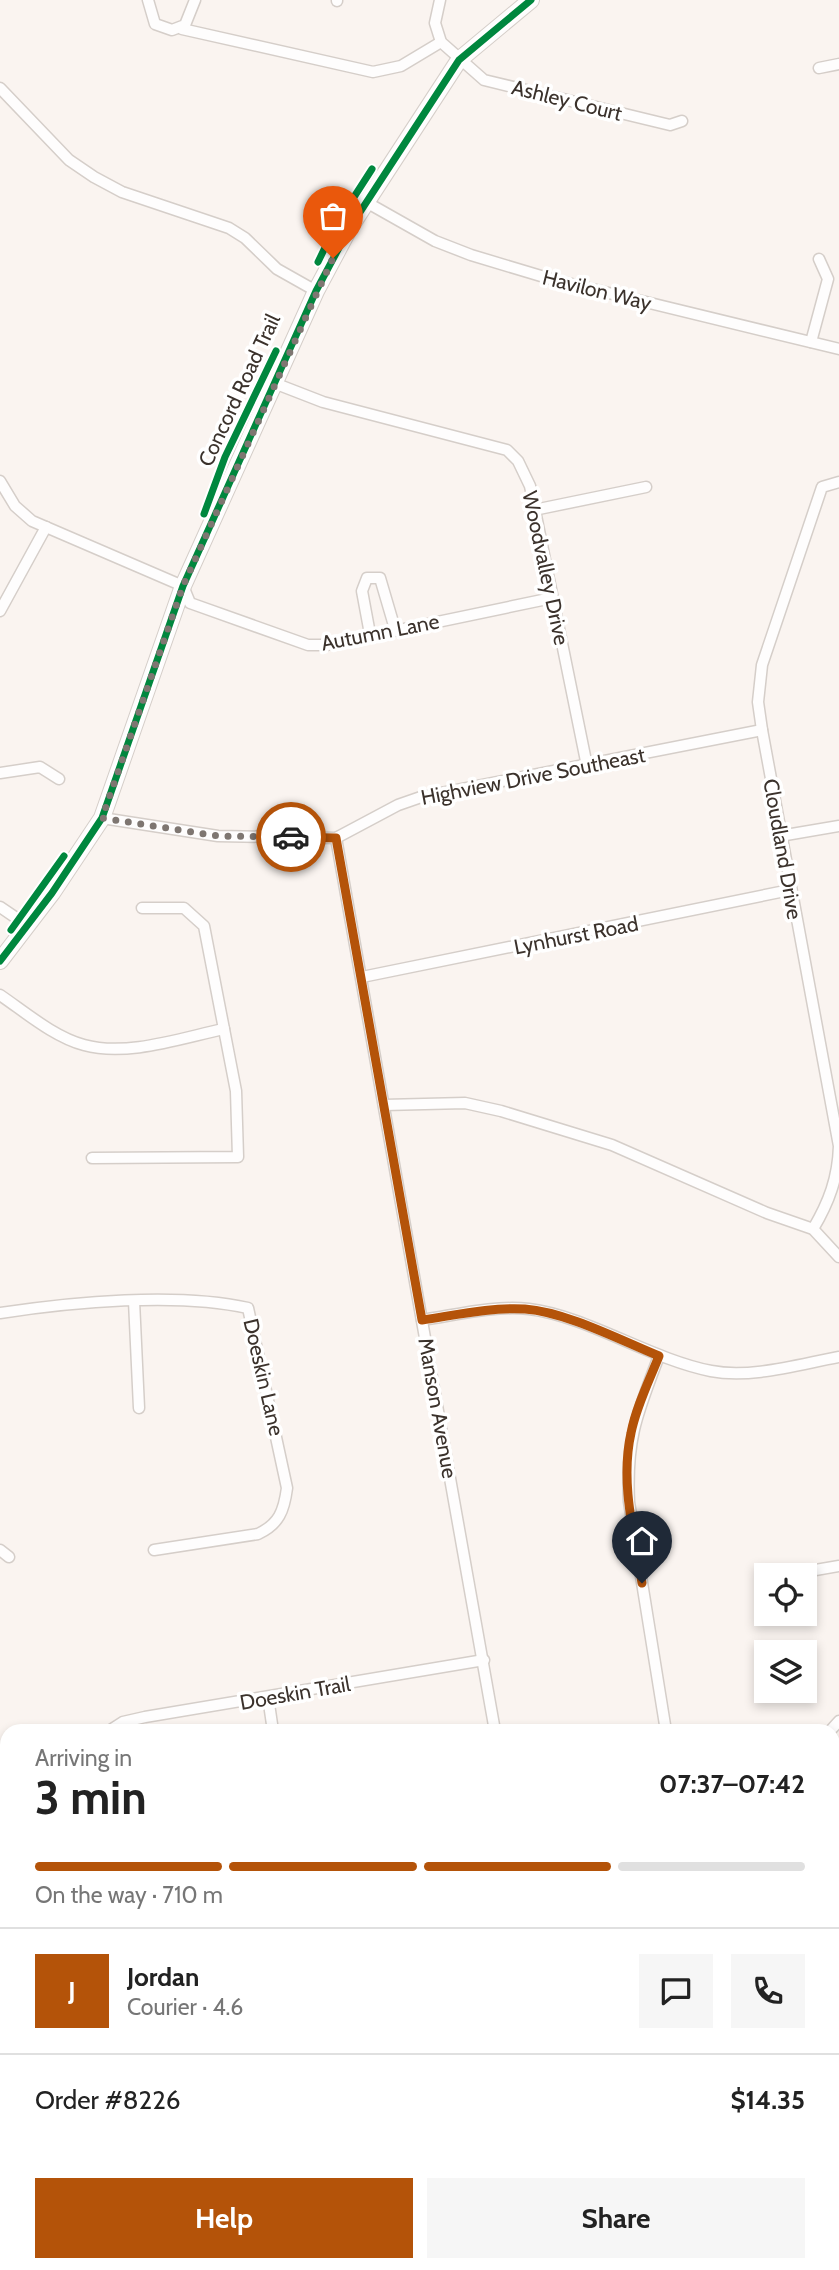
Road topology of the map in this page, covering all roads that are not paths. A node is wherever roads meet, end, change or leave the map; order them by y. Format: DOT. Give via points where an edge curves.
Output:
graph roads {
  1 [pos="148,0"];
  2 [pos="195,0"];
  3 [pos="440,0"];
  4 [pos="531,0"];
  5 [pos="182,29"];
  6 [pos="440,42"];
  7 [pos="459,60"];
  8 [pos="839,64"];
  9 [pos="819,68"];
  10 [pos="0,88"];
  11 [pos="682,121"];
  12 [pos="366,202"];
  13 [pos="819,258"];
  14 [pos="316,291"];
  15 [pos="811,342"];
  16 [pos="839,349"];
  17 [pos="274,383"];
  18 [pos="0,481"];
  19 [pos="839,482"];
  20 [pos="646,487"];
  21 [pos="534,510"];
  22 [pos="46,527"];
  23 [pos="183,586"];
  24 [pos="552,598"];
  25 [pos="0,611"];
  26 [pos="395,629"];
  27 [pos="370,634"];
  28 [pos="762,730"];
  29 [pos="587,766"];
  30 [pos="0,773"];
  31 [pos="59,779"];
  32 [pos="102,818"];
  33 [pos="839,826"];
  34 [pos="780,836"];
  35 [pos="336,838"];
  36 [pos="790,890"];
  37 [pos="0,907"];
  38 [pos="142,908"];
  39 [pos="28,926"];
  40 [pos="0,961"];
  41 [pos="362,977"];
  42 [pos="0,995"];
  43 [pos="223,1029"];
  44 [pos="384,1105"];
  45 [pos="92,1158"];
  46 [pos="813,1230"];
  47 [pos="839,1258"];
  48 [pos="134,1301"];
  49 [pos="0,1313"];
  50 [pos="422,1320"];
  51 [pos="659,1356"];
  52 [pos="839,1357"];
  53 [pos="139,1408"];
  54 [pos="154,1550"];
  55 [pos="839,1566"];
  56 [pos="817,1570"];
  57 [pos="484,1660"];
  58 [pos="268,1698"];
  59 [pos="124,1724"];
  60 [pos="272,1724"];
  61 [pos="494,1724"];
  62 [pos="665,1724"];
  1 -- 5 [label="street" via="155,24 167,30"];
  2 -- 5 [label="street"];
  3 -- 6 [label="street" via="435,23"];
  4 -- 7 [label="street"];
  5 -- 6 [label="street" via="373,72 401,66"];
  6 -- 7 [label="street, Ashley Court"];
  7 -- 11 [label="street, Ashley Court" via="484,80 670,125"];
  7 -- 12 [label="street"];
  8 -- 9 [label="street"];
  10 -- 14 [label="street" via="69,160 94,177 122,192 229,228 277,269"];
  12 -- 14 [label="street"];
  12 -- 15 [label="street, Havilon Way" via="435,241 485,259"];
  13 -- 15 [label="street" via="828,279"];
  14 -- 17 [label="street"];
  15 -- 16 [label="street, Havilon Way"];
  17 -- 21 [label="street, Woodvalley Drive" via="323,402 507,450 524,472"];
  17 -- 23 [label="street"];
  18 -- 22 [label="street" via="15,506"];
  19 -- 28 [label="street, Cloudland Drive" via="822,487 762,665 758,702"];
  20 -- 21 [label="street"];
  21 -- 24 [label="street, Woodvalley Drive"];
  22 -- 23 [label="street"];
  22 -- 25 [label="street"];
  23 -- 27 [label="street, Autumn Lane" via="190,603 308,645"];
  23 -- 32 [label="street"];
  24 -- 26 [label="street, Autumn Lane"];
  24 -- 29 [label="street, Woodvalley Drive"];
  26 -- 27 [label="street, Autumn Lane"];
  26 -- 27 [label="street" via="380,578 367,578 362,591"];
  28 -- 29 [label="street, Highview Drive Southeast"];
  28 -- 34 [label="street, Cloudland Drive"];
  29 -- 35 [label="street, Highview Drive Southeast" via="421,797"];
  30 -- 31 [label="street" via="40,767"];
  32 -- 35 [label="street, Highview Drive Southeast" via="218,836"];
  32 -- 39 [label="street"];
  33 -- 34 [label="street"];
  34 -- 36 [label="street, Cloudland Drive"];
  35 -- 41 [label="street, Manson Avenue"];
  36 -- 41 [label="street, Lynhurst Road"];
  36 -- 46 [label="street, Cloudland Drive" via="839,1146 838,1171"];
  37 -- 39 [label="street"];
  38 -- 43 [label="street" via="184,908 204,926"];
  39 -- 40 [label="street"];
  41 -- 44 [label="street, Manson Avenue"];
  42 -- 43 [label="street" via="84,1045 120,1048"];
  43 -- 45 [label="street" via="236,1091 238,1157"];
  44 -- 46 [label="street" via="465,1103 502,1111 612,1145"];
  44 -- 50 [label="street, Manson Avenue"];
  46 -- 47 [label="street"];
  48 -- 49 [label="street, Doeskin Lane"];
  48 -- 53 [label="street"];
  48 -- 54 [label="street, Doeskin Lane" via="227,1303 248,1308 287,1488 273,1527 258,1534"];
  50 -- 51 [label="street" via="528,1309"];
  50 -- 57 [label="street, Manson Avenue"];
  51 -- 52 [label="street" via="713,1372"];
  51 -- 62 [label="street" via="631,1430 627,1471"];
  55 -- 56 [label="street"];
  57 -- 58 [label="street, Doeskin Trail"];
  57 -- 61 [label="street, Manson Avenue"];
  58 -- 59 [label="street, Doeskin Trail"];
  58 -- 60 [label="street"];
}
